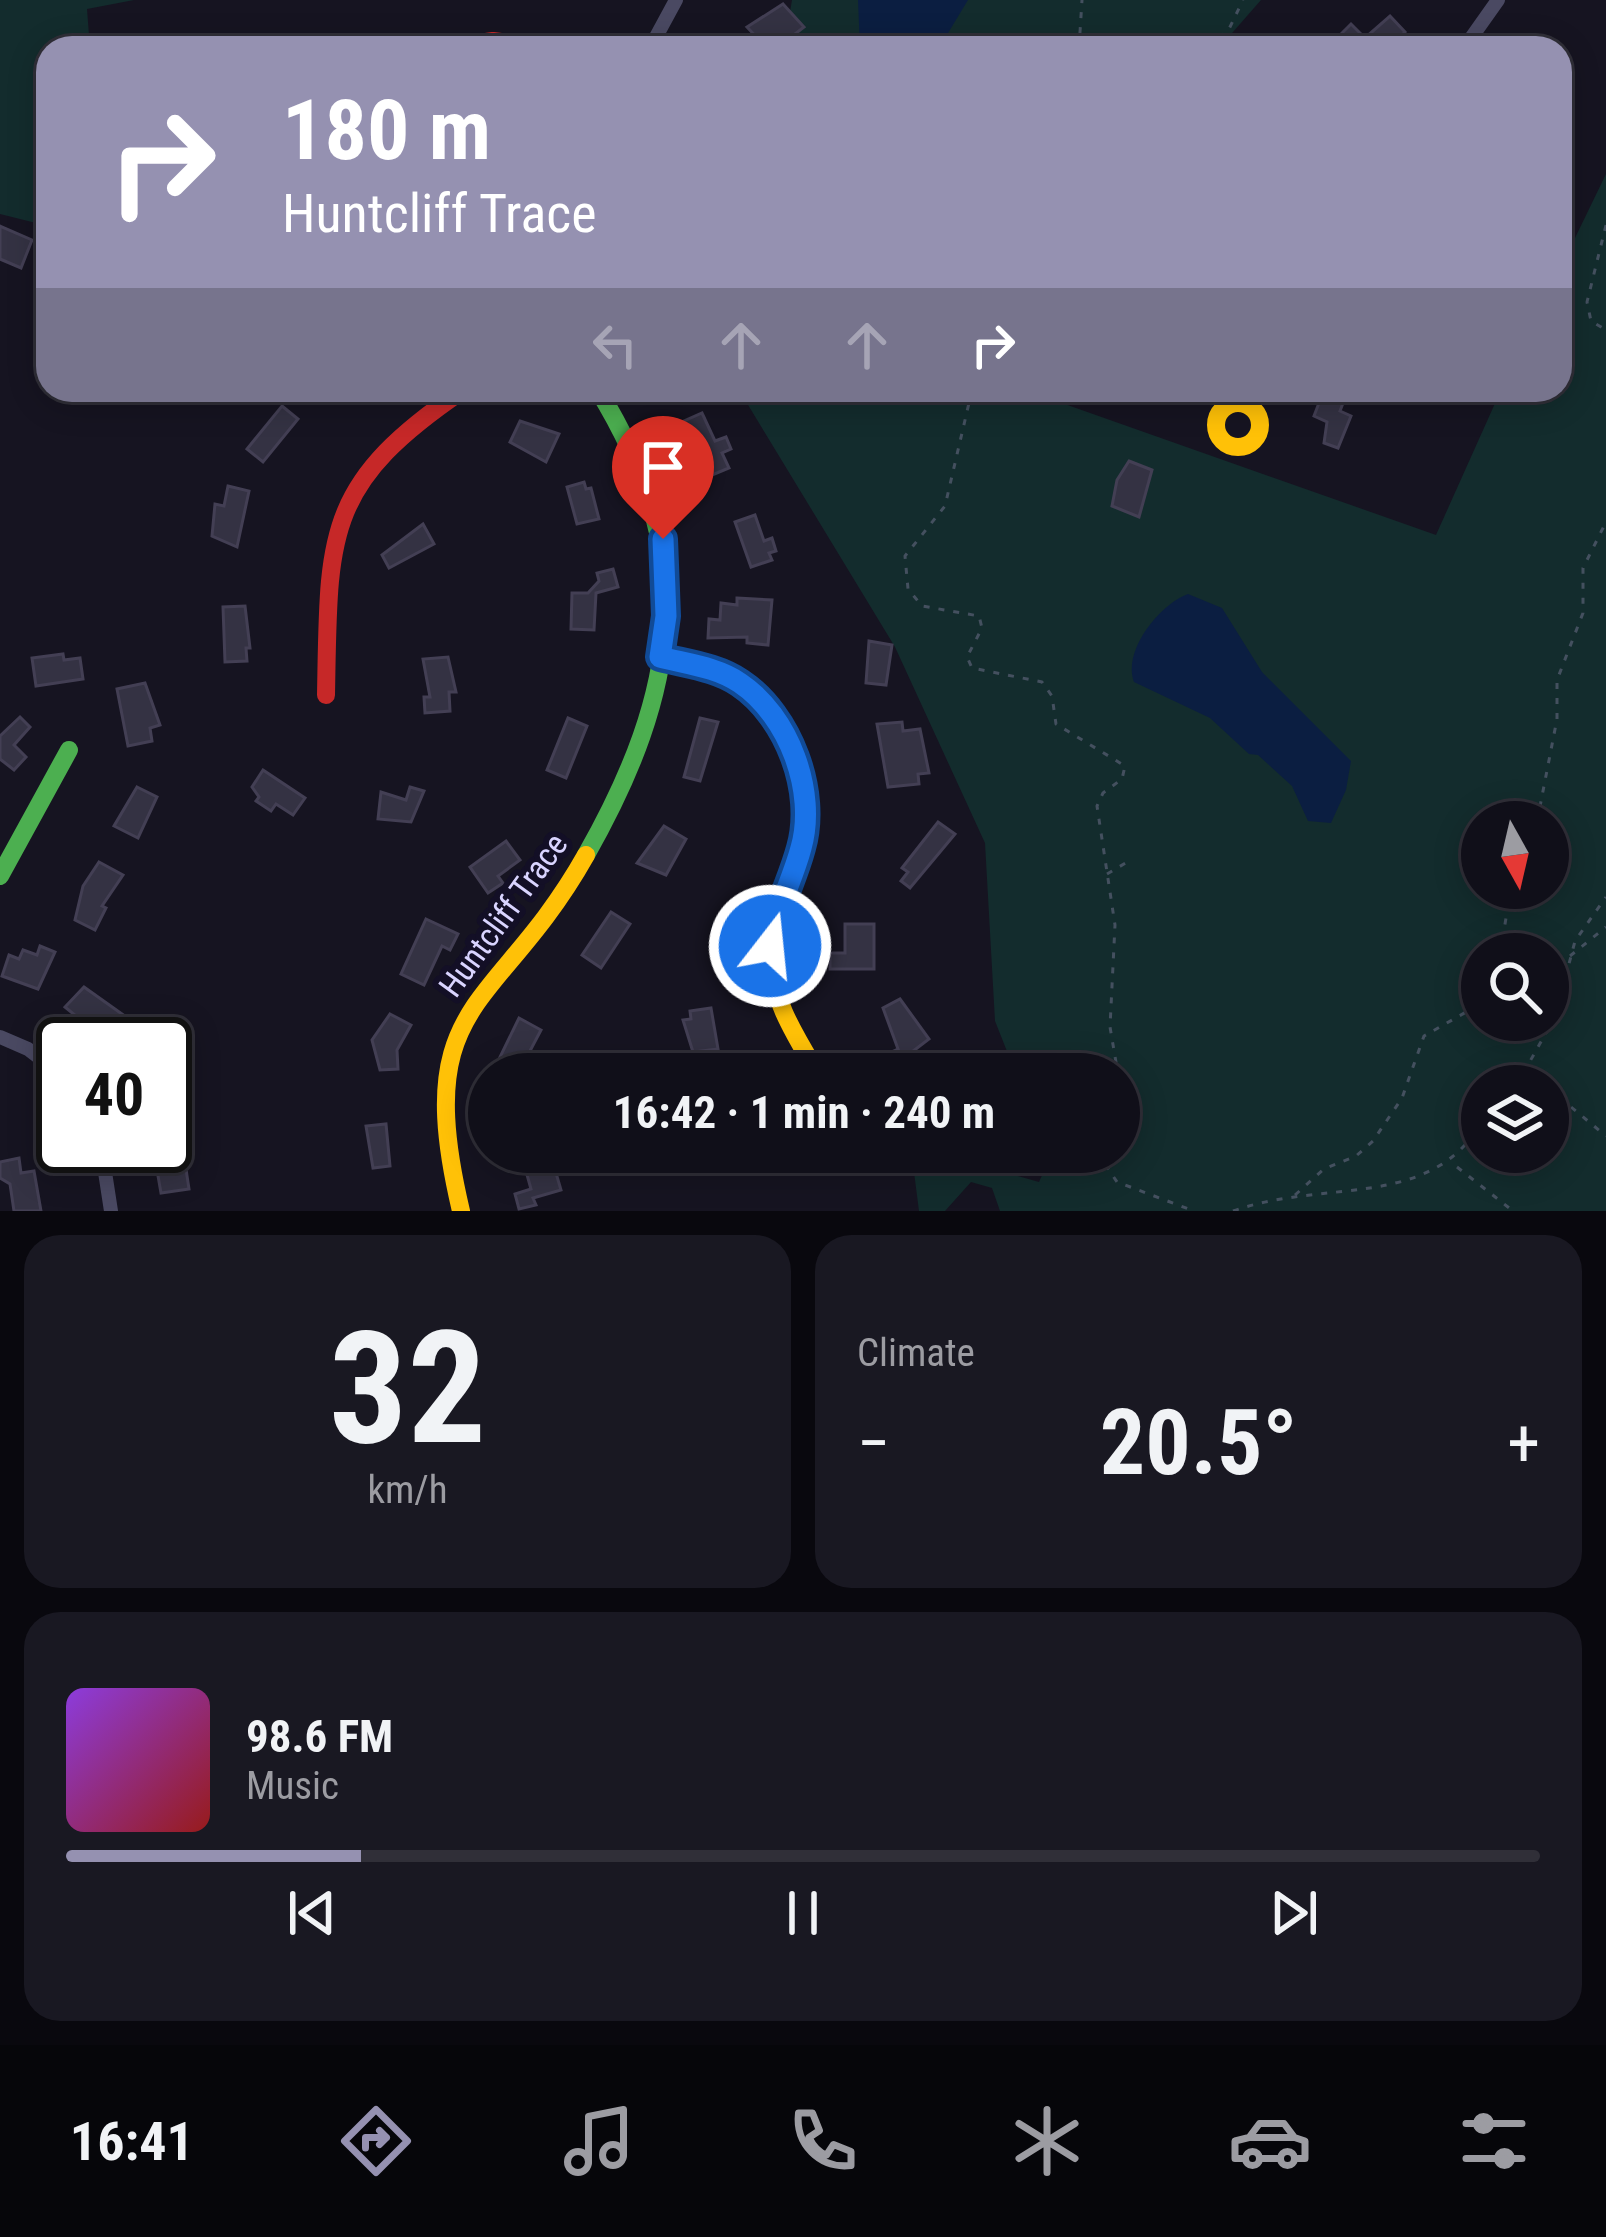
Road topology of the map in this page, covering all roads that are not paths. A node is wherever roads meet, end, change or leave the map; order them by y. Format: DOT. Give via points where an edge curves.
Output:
graph roads {
  1 [pos="676,0"];
  2 [pos="1498,0"];
  3 [pos="656,36"];
  4 [pos="1472,36"];
  5 [pos="445,402"];
  6 [pos="605,402"];
  7 [pos="660,657"];
  8 [pos="326,695"];
  9 [pos="69,750"];
  10 [pos="0,876"];
  11 [pos="0,1037"];
  12 [pos="806,1053"];
  13 [pos="36,1054"];
  14 [pos="105,1173"];
  15 [pos="111,1211"];
  16 [pos="461,1211"];
  1 -- 3 [label="street"];
  2 -- 4 [label="street"];
  5 -- 8 [label="street" via="387,442 346,498 328,568"];
  6 -- 7 [label="street, Huntcliff Trace" via="654,502 667,578"];
  7 -- 12 [label="street" via="742,684 792,753 806,795 802,845 773,920 770,970"];
  7 -- 16 [label="street, Huntcliff Trace" via="635,751 598,835 550,909 477,996 454,1042 442,1120"];
  9 -- 10 [label="street"];
  11 -- 13 [label="street"];
  14 -- 15 [label="street"];
}
